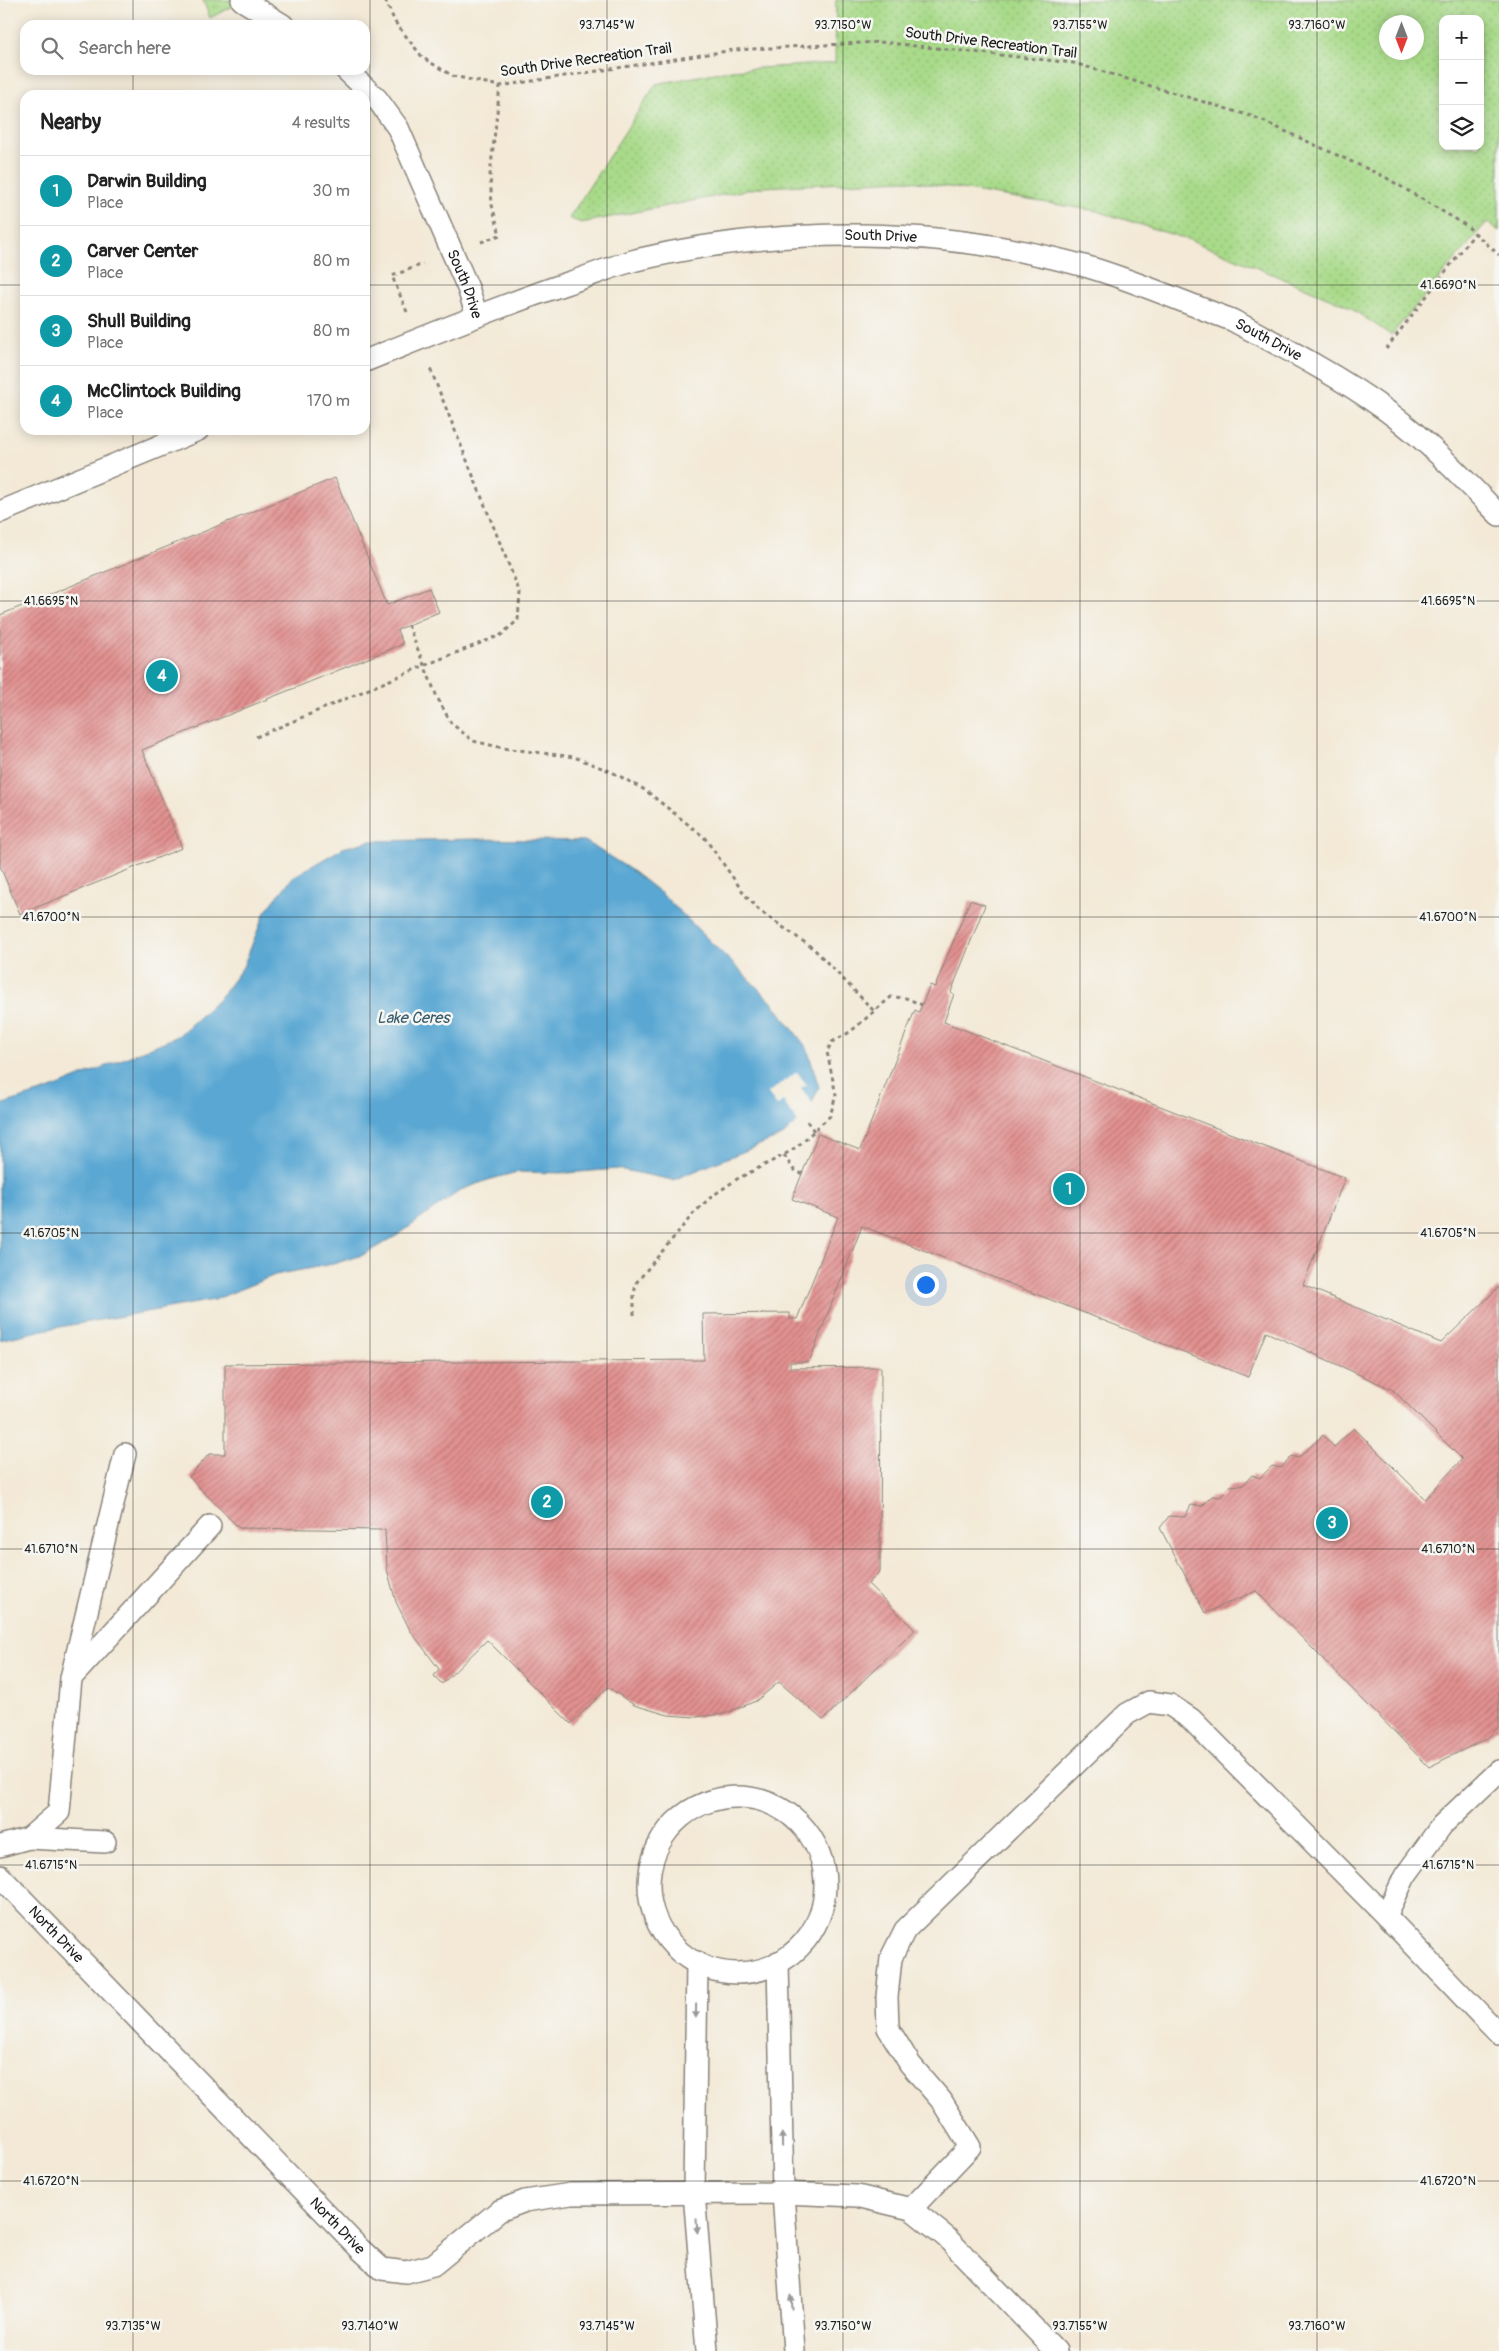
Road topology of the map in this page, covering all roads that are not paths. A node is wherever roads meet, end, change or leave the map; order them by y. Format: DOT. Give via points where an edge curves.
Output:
graph roads {
  1 [pos="242,0"];
  2 [pos="275,20"];
  3 [pos="351,75"];
  4 [pos="367,90"];
  5 [pos="370,93"];
  6 [pos="477,316"];
  7 [pos="370,359"];
  8 [pos="186,435"];
  9 [pos="0,512"];
  10 [pos="1499,516"];
  11 [pos="125,1454"];
  12 [pos="210,1526"];
  13 [pos="71,1678"];
  14 [pos="1499,1771"];
  15 [pos="29,1838"];
  16 [pos="105,1842"];
  17 [pos="0,1846"];
  18 [pos="0,1876"];
  19 [pos="1386,1916"];
  20 [pos="697,1962"];
  21 [pos="778,1962"];
  22 [pos="1499,2034"];
  23 [pos="694,2193"];
  24 [pos="783,2193"];
  25 [pos="911,2209"];
  26 [pos="707,2351"];
  27 [pos="794,2351"];
  28 [pos="1056,2351"];
  1 -- 2 [label="lane"];
  3 -- 4 [label="lane, South Drive"];
  5 -- 6 [label="lane, South Drive" via="398,128 468,288"];
  6 -- 7 [label="lane"];
  6 -- 10 [label="lane, South Drive" via="634,261 725,243 816,235 908,236 999,247 1089,268 1232,320 1256,332 1314,364 1388,412 1461,476"];
  8 -- 9 [label="lane"];
  11 -- 13 [label="lane"];
  12 -- 13 [label="lane"];
  13 -- 15 [label="lane" via="59,1812"];
  14 -- 19 [label="lane" via="1442,1825 1404,1876"];
  15 -- 16 [label="lane"];
  15 -- 17 [label="lane"];
  18 -- 23 [label="lane, North Drive" via="382,2269 406,2272 433,2265 499,2211 525,2202 572,2194"];
  19 -- 22 [label="lane"];
  19 -- 25 [label="lane" via="1191,1719 1170,1705 1149,1702 1127,1714 905,1930 891,1958 888,2028 910,2064 941,2100 970,2147"];
  20 -- 21 [label="lane" via="718,1970 736,1972 753,1971"];
  20 -- 21 [label="lane" via="671,1943 661,1928 649,1894 649,1875 657,1849 672,1826 698,1806 730,1797 762,1801 778,1807 804,1828 820,1856 824,1889 816,1922 797,1949"];
  20 -- 23 [label="lane, one-way"];
  24 -- 21 [label="lane, one-way"];
  23 -- 24 [label="lane, North Drive"];
  23 -- 26 [label="lane, one-way"];
  24 -- 25 [label="lane, North Drive" via="857,2196"];
  27 -- 24 [label="lane, one-way"];
  25 -- 28 [label="lane" via="946,2237"];
}
